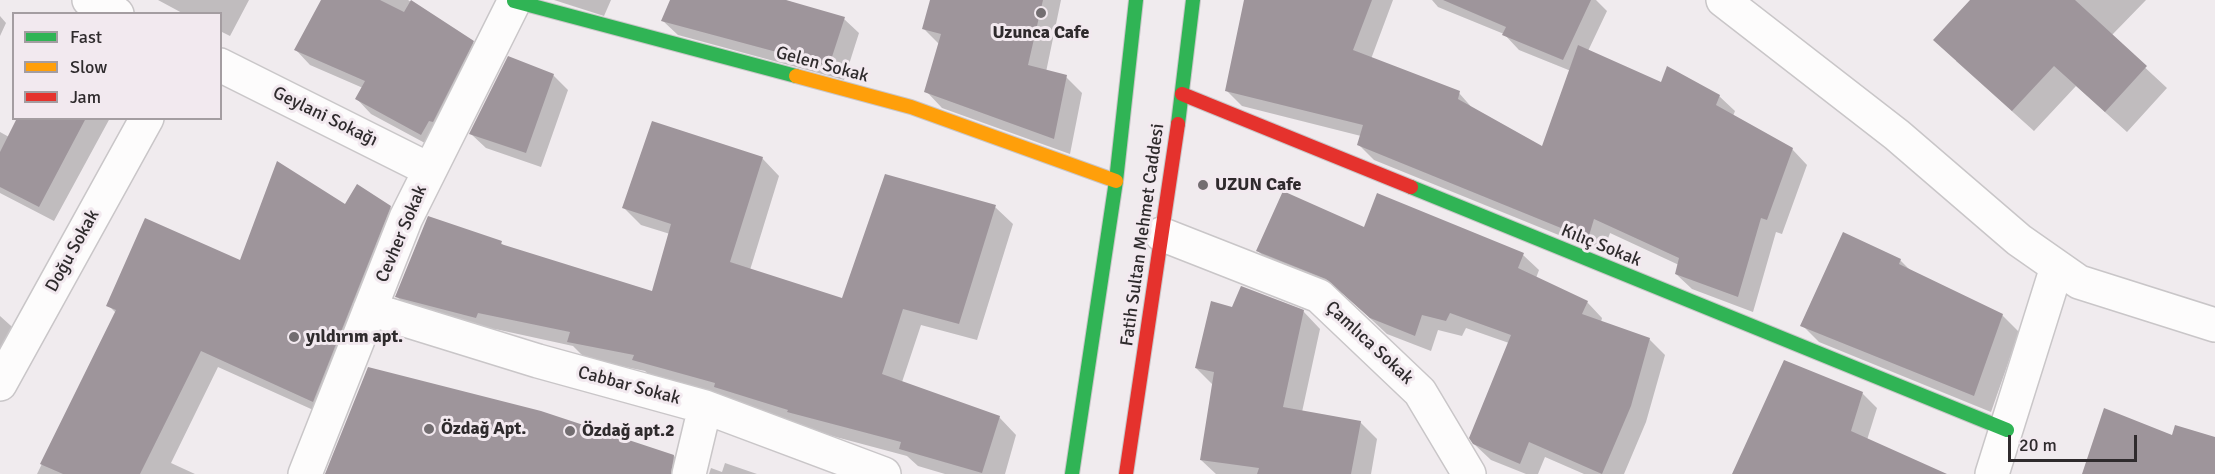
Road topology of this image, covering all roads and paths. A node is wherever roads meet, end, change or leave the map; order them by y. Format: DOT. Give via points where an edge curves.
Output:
graph roads {
  1 [pos="89,0"];
  2 [pos="514,0"];
  3 [pos="1136,0"];
  4 [pos="1193,0"];
  5 [pos="1723,0"];
  6 [pos="113,12"];
  7 [pos="222,66"];
  8 [pos="1182,94"];
  9 [pos="146,120"];
  10 [pos="430,170"];
  11 [pos="1116,181"];
  12 [pos="1161,234"];
  13 [pos="2057,267"];
  14 [pos="370,309"];
  15 [pos="2215,325"];
  16 [pos="0,384"];
  17 [pos="705,407"];
  18 [pos="2007,430"];
  19 [pos="305,474"];
  20 [pos="689,474"];
  21 [pos="884,474"];
  22 [pos="1072,474"];
  23 [pos="1126,474"];
  24 [pos="1469,474"];
  25 [pos="1992,474"];
  1 -- 6 [label="street"];
  2 -- 10 [label="street, Cevher Sokak"];
  2 -- 11 [label="street, Gelen Sokak" via="911,107"];
  3 -- 11 [label="street, Fatih Sultan Mehmet Caddesi"];
  4 -- 8 [label="street, Fatih Sultan Mehmet Caddesi"];
  5 -- 13 [label="street" via="1897,135 2019,240"];
  7 -- 10 [label="street, Geylani Sokağı"];
  8 -- 12 [label="street, Fatih Sultan Mehmet Caddesi"];
  8 -- 18 [label="street, Kılıç Sokak"];
  9 -- 16 [label="street, Doğu Sokak"];
  10 -- 14 [label="street, Cevher Sokak" via="406,218"];
  11 -- 22 [label="street, Fatih Sultan Mehmet Caddesi"];
  12 -- 23 [label="street, Fatih Sultan Mehmet Caddesi"];
  12 -- 24 [label="street, Çamlıca Sokak" via="1319,296 1420,392"];
  13 -- 15 [label="street" via="2079,282"];
  13 -- 18 [label="street"];
  14 -- 17 [label="street, Cabbar Sokak" via="538,362"];
  14 -- 19 [label="street, Cevher Sokak"];
  17 -- 20 [label="street"];
  17 -- 21 [label="street, Cabbar Sokak"];
  18 -- 25 [label="street"];
}
